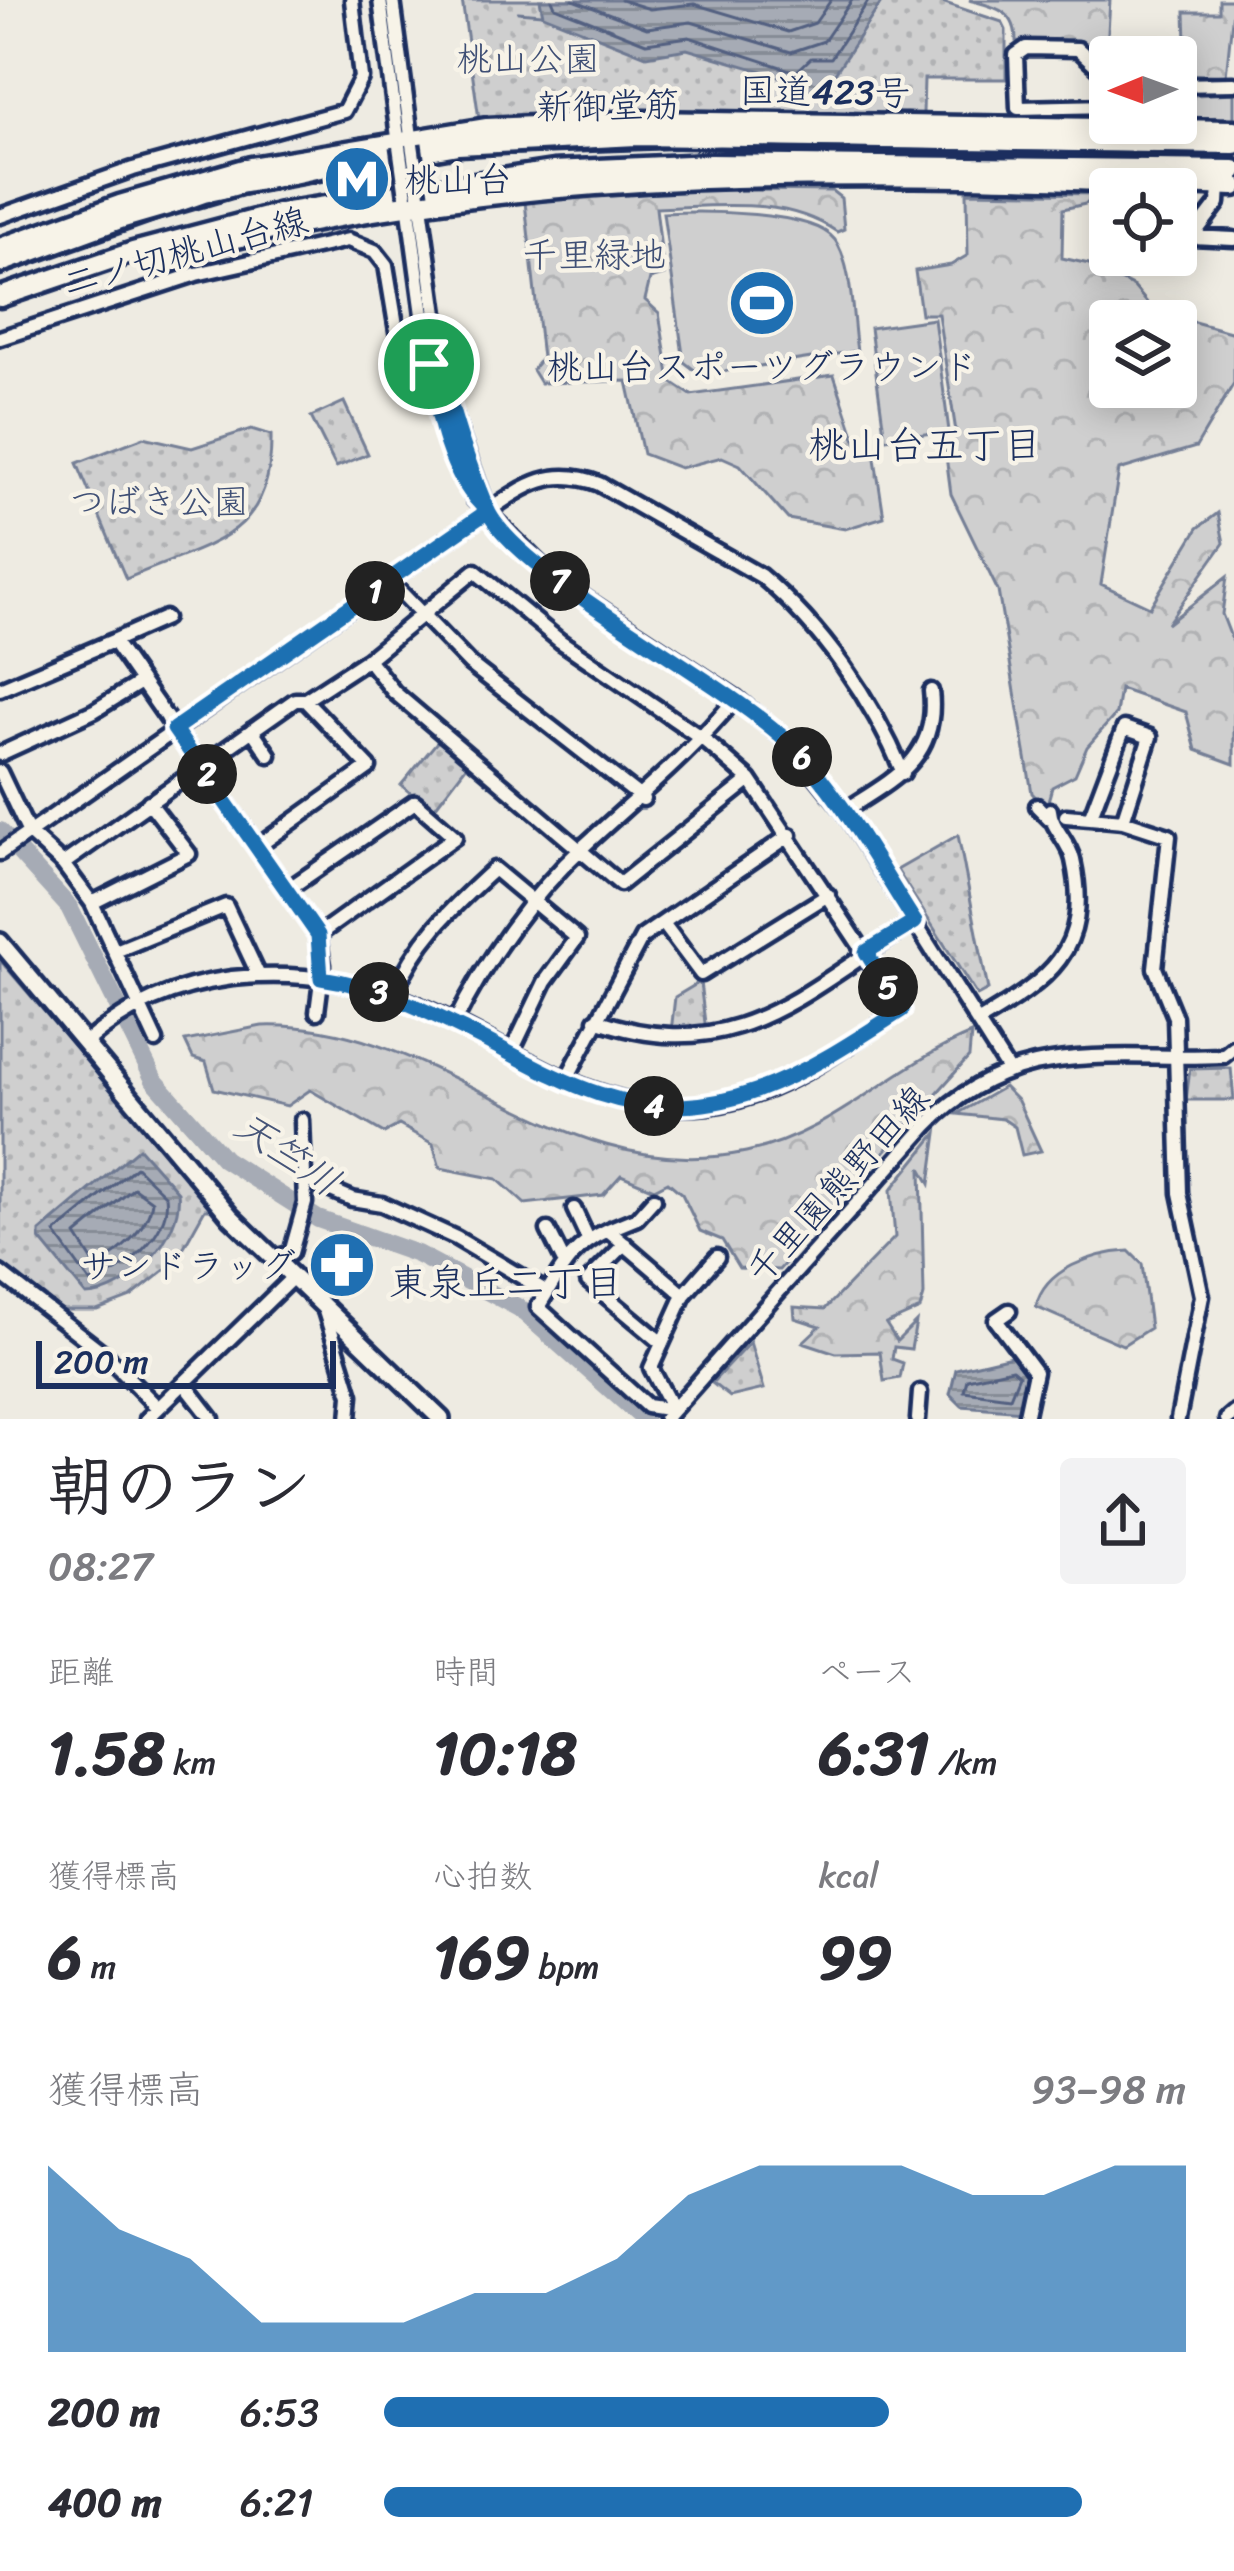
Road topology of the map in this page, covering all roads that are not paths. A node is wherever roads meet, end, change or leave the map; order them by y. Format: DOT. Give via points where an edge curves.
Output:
graph roads {
  1 [pos="352,0"];
  2 [pos="380,0"];
  3 [pos="393,0"];
  4 [pos="1089,59"];
  5 [pos="1234,84"];
  6 [pos="1197,85"];
  7 [pos="1089,106"];
  8 [pos="931,125"];
  9 [pos="1089,126"];
  10 [pos="1197,129"];
  11 [pos="1234,130"];
  12 [pos="1045,140"];
  13 [pos="405,142"];
  14 [pos="1234,144"];
  15 [pos="1045,168"];
  16 [pos="1234,170"];
  17 [pos="932,180"];
  18 [pos="1227,185"];
  19 [pos="413,198"];
  20 [pos="0,216"];
  21 [pos="1234,238"];
  22 [pos="0,248"];
  23 [pos="0,263"];
  24 [pos="0,296"];
  25 [pos="0,310"];
  26 [pos="0,338"];
  27 [pos="435,363"];
  28 [pos="488,511"];
  29 [pos="390,580"];
  30 [pos="420,616"];
  31 [pos="165,618"];
  32 [pos="113,641"];
  33 [pos="368,658"];
  34 [pos="141,682"];
  35 [pos="0,689"];
  36 [pos="931,691"];
  37 [pos="736,698"];
  38 [pos="305,700"];
  39 [pos="174,729"];
  40 [pos="252,730"];
  41 [pos="703,739"];
  42 [pos="0,754"];
  43 [pos="268,754"];
  44 [pos="202,766"];
  45 [pos="0,772"];
  46 [pos="903,773"];
  47 [pos="750,780"];
  48 [pos="643,799"];
  49 [pos="149,802"];
  50 [pos="844,811"];
  51 [pos="1090,818"];
  52 [pos="1123,821"];
  53 [pos="25,835"];
  54 [pos="790,835"];
  55 [pos="257,847"];
  56 [pos="581,848"];
  57 [pos="0,854"];
  58 [pos="63,864"];
  59 [pos="287,890"];
  60 [pos="828,895"];
  61 [pos="92,903"];
  62 [pos="536,904"];
  63 [pos="915,922"];
  64 [pos="663,923"];
  65 [pos="318,935"];
  66 [pos="0,942"];
  67 [pos="118,950"];
  68 [pos="866,952"];
  69 [pos="259,976"];
  70 [pos="321,978"];
  71 [pos="393,995"];
  72 [pos="140,1001"];
  73 [pos="317,1012"];
  74 [pos="596,1020"];
  75 [pos="979,1022"];
  76 [pos="454,1024"];
  77 [pos="156,1041"];
  78 [pos="85,1043"];
  79 [pos="1234,1047"];
  80 [pos="511,1053"];
  81 [pos="1177,1057"];
  82 [pos="1006,1067"];
  83 [pos="566,1080"];
  84 [pos="302,1120"];
  85 [pos="304,1179"];
  86 [pos="654,1198"];
  87 [pos="574,1209"];
  88 [pos="548,1230"];
  89 [pos="608,1230"];
  90 [pos="588,1239"];
  91 [pos="625,1244"];
  92 [pos="717,1257"];
  93 [pos="274,1258"];
  94 [pos="563,1261"];
  95 [pos="0,1273"];
  96 [pos="291,1279"];
  97 [pos="548,1292"];
  98 [pos="684,1294"];
  99 [pos="326,1311"];
  100 [pos="1009,1311"];
  101 [pos="662,1343"];
  102 [pos="184,1383"];
  103 [pos="920,1392"];
  104 [pos="158,1408"];
  105 [pos="1234,1413"];
  106 [pos="669,1414"];
  107 [pos="147,1419"];
  108 [pos="212,1419"];
  109 [pos="349,1419"];
  110 [pos="441,1419"];
  111 [pos="918,1419"];
  112 [pos="1025,1419"];
  113 [pos="1178,1419"];
  114 [pos="1227,1419"];
  1 -- 20 [label="street" via="362,78 344,111 133,169"];
  2 -- 13 [label="street"];
  3 -- 13 [label="street"];
  4 -- 7 [label="street" via="1078,49 1016,55 1018,108"];
  5 -- 6 [label="street"];
  8 -- 9 [label="highway, 国道423号"];
  8 -- 12 [label="highway"];
  8 -- 13 [label="highway, 国道423号" via="612,121"];
  10 -- 11 [label="highway, 国道423号"];
  12 -- 14 [label="highway, 新御堂筋"];
  12 -- 23 [label="highway, 新御堂筋" via="636,136 458,145 240,184"];
  13 -- 19 [label="street, bridge"];
  13 -- 22 [label="highway, 国道423号" via="251,166"];
  15 -- 16 [label="highway, 新御堂筋"];
  15 -- 17 [label="highway"];
  15 -- 24 [label="highway, 新御堂筋" via="692,165 488,179 258,218"];
  17 -- 18 [label="highway"];
  17 -- 19 [label="highway" via="621,181"];
  18 -- 21 [label="street" via="1192,237"];
  19 -- 25 [label="highway" via="214,242"];
  19 -- 27 [label="street"];
  26 -- 27 [label="street, 二ノ切桃山台線" via="178,279 348,240 386,265 402,361"];
  27 -- 28 [label="street"];
  28 -- 29 [label="street"];
  28 -- 37 [label="street" via="554,577"];
  28 -- 46 [label="street" via="540,479 581,477 761,576 867,700"];
  29 -- 30 [label="street"];
  29 -- 39 [label="street"];
  30 -- 33 [label="street"];
  30 -- 41 [label="street" via="476,571 560,641"];
  30 -- 48 [label="street"];
  31 -- 32 [label="street"];
  32 -- 34 [label="street"];
  32 -- 35 [label="street"];
  33 -- 38 [label="street"];
  33 -- 56 [label="street" via="394,692"];
  34 -- 39 [label="street"];
  34 -- 42 [label="street"];
  36 -- 46 [label="street" via="926,746"];
  37 -- 41 [label="street"];
  37 -- 50 [label="street" via="790,744"];
  38 -- 40 [label="street"];
  38 -- 55 [label="street" via="369,767"];
  39 -- 44 [label="street"];
  39 -- 53 [label="street"];
  40 -- 43 [label="street"];
  40 -- 44 [label="street"];
  41 -- 47 [label="street"];
  41 -- 48 [label="street"];
  44 -- 49 [label="street"];
  44 -- 55 [label="street"];
  45 -- 53 [label="street"];
  46 -- 50 [label="street"];
  47 -- 54 [label="street"];
  47 -- 56 [label="street" via="620,884"];
  48 -- 56 [label="street"];
  49 -- 58 [label="street"];
  49 -- 61 [label="street" via="189,854"];
  50 -- 63 [label="street"];
  51 -- 52 [label="street"];
  51 -- 52 [label="street" via="1118,727 1150,737"];
  51 -- 75 [label="street" via="1051,813 1075,866 1070,946 1048,977"];
  52 -- 81 [label="street" via="1169,836 1155,968 1174,1012"];
  53 -- 57 [label="street"];
  53 -- 58 [label="street"];
  54 -- 60 [label="street"];
  54 -- 64 [label="street"];
  55 -- 59 [label="street"];
  56 -- 62 [label="street"];
  58 -- 61 [label="street"];
  59 -- 65 [label="street"];
  59 -- 65 [label="street" via="415,802 454,837"];
  60 -- 64 [label="street" via="701,974"];
  60 -- 68 [label="street"];
  61 -- 67 [label="street"];
  62 -- 71 [label="street" via="494,869 433,925"];
  62 -- 76 [label="street" via="481,969"];
  62 -- 80 [label="street" via="577,938"];
  63 -- 68 [label="street"];
  63 -- 75 [label="street"];
  64 -- 74 [label="street" via="642,937"];
  65 -- 70 [label="street"];
  66 -- 78 [label="main road"];
  67 -- 69 [label="street" via="226,906"];
  67 -- 72 [label="street"];
  68 -- 74 [label="street" via="782,1009 725,1033 644,1037"];
  68 -- 83 [label="street" via="902,1010 774,1088 719,1104 664,1107"];
  69 -- 70 [label="street"];
  69 -- 72 [label="street"];
  70 -- 71 [label="street"];
  70 -- 73 [label="street"];
  71 -- 76 [label="street"];
  72 -- 77 [label="street"];
  72 -- 78 [label="street"];
  74 -- 83 [label="street"];
  75 -- 82 [label="street"];
  76 -- 80 [label="street"];
  78 -- 93 [label="main road"];
  79 -- 81 [label="street, 千里園熊野田線" via="1223,1056"];
  80 -- 83 [label="street"];
  81 -- 82 [label="street, 千里園熊野田線"];
  81 -- 113 [label="street" via="1180,1192 1202,1296"];
  82 -- 106 [label="street, 千里園熊野田線" via="926,1125"];
  84 -- 85 [label="street"];
  85 -- 93 [label="street" via="291,1253"];
  85 -- 97 [label="street" via="456,1238"];
  86 -- 89 [label="street" via="637,1219"];
  87 -- 90 [label="street"];
  88 -- 94 [label="street"];
  89 -- 90 [label="street"];
  89 -- 91 [label="street"];
  90 -- 94 [label="street"];
  91 -- 98 [label="street"];
  91 -- 101 [label="street" via="588,1281"];
  92 -- 98 [label="street"];
  93 -- 96 [label="main road"];
  94 -- 97 [label="street"];
  95 -- 104 [label="street" via="106,1355"];
  96 -- 99 [label="main road"];
  96 -- 102 [label="street"];
  97 -- 106 [label="street" via="538,1307 647,1406"];
  98 -- 101 [label="street"];
  99 -- 109 [label="street" via="351,1395"];
  99 -- 110 [label="main road"];
  100 -- 112 [label="street" via="996,1320 1035,1372"];
  101 -- 106 [label="street" via="650,1368"];
  102 -- 104 [label="street"];
  102 -- 108 [label="street"];
  103 -- 111 [label="street"];
  104 -- 107 [label="street"];
  105 -- 114 [label="street"];
}
